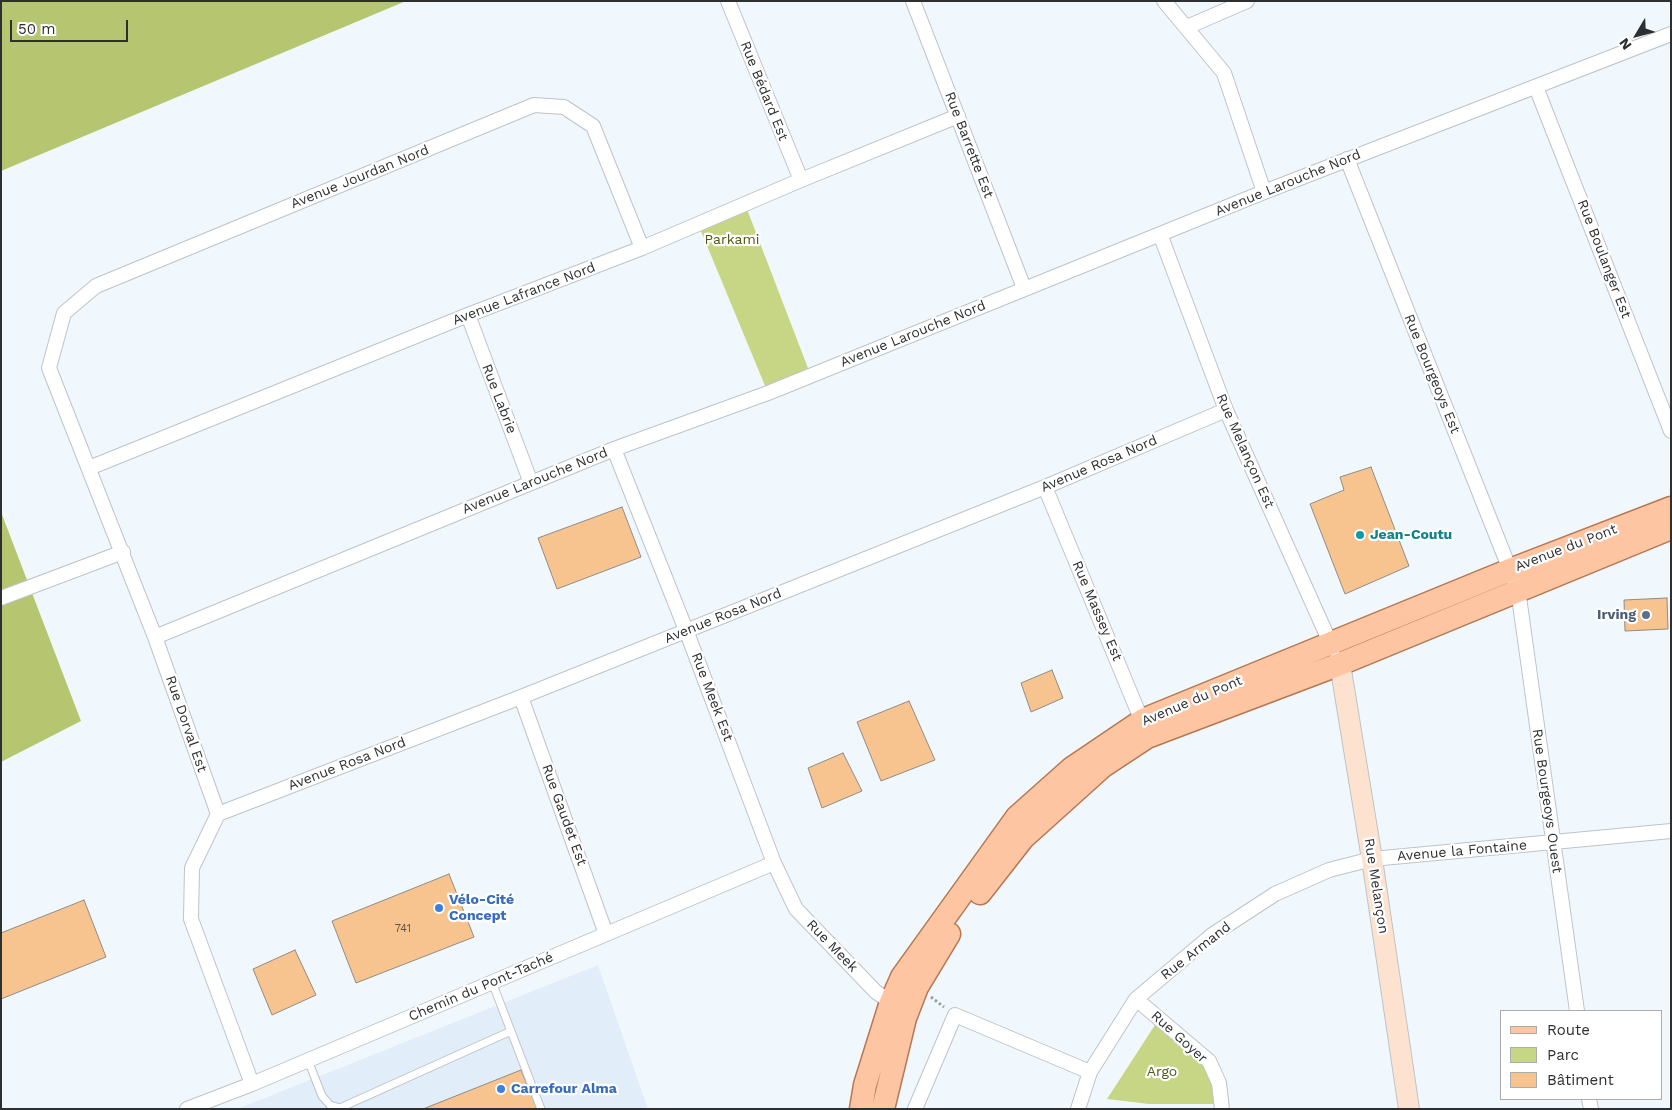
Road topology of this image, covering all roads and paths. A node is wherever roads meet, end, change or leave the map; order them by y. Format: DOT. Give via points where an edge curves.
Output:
graph roads {
  1 [pos="728,1"];
  2 [pos="913,1"];
  3 [pos="1164,1"];
  4 [pos="1247,1"];
  5 [pos="1187,26"];
  6 [pos="1671,34"];
  7 [pos="1536,87"];
  8 [pos="958,116"];
  9 [pos="1347,159"];
  10 [pos="801,180"];
  11 [pos="1264,192"];
  12 [pos="1160,234"];
  13 [pos="642,248"];
  14 [pos="1024,288"];
  15 [pos="468,316"];
  16 [pos="49,368"];
  17 [pos="1226,410"];
  18 [pos="1671,431"];
  19 [pos="614,449"];
  20 [pos="90,468"];
  21 [pos="531,483"];
  22 [pos="1045,487"];
  23 [pos="1671,508"];
  24 [pos="1671,528"];
  25 [pos="122,552"];
  26 [pos="1514,580"];
  27 [pos="1,598"];
  28 [pos="686,630"];
  29 [pos="156,637"];
  30 [pos="1335,654"];
  31 [pos="521,697"];
  32 [pos="1145,728"];
  33 [pos="218,814"];
  34 [pos="1671,831"];
  35 [pos="1553,842"];
  36 [pos="1372,859"];
  37 [pos="774,863"];
  38 [pos="606,934"];
  39 [pos="492,982"];
  40 [pos="917,987"];
  41 [pos="1136,999"];
  42 [pos="898,1010"];
  43 [pos="1577,1010"];
  44 [pos="955,1015"];
  45 [pos="511,1031"];
  46 [pos="308,1060"];
  47 [pos="1090,1072"];
  48 [pos="252,1084"];
  49 [pos="187,1109"];
  50 [pos="542,1109"];
  51 [pos="861,1109"];
  52 [pos="883,1109"];
  53 [pos="915,1109"];
  54 [pos="1078,1109"];
  55 [pos="1222,1109"];
  56 [pos="1409,1109"];
  1 -- 10 [label="street, Rue Bédard Est"];
  2 -- 8 [label="street, Rue Barrette Est"];
  3 -- 5 [label="street"];
  4 -- 5 [label="street"];
  5 -- 11 [label="street" via="1224,73"];
  6 -- 7 [label="street, Avenue Larouche Nord"];
  7 -- 9 [label="street, Avenue Larouche Nord"];
  7 -- 18 [label="street, Rue Boulanger Est"];
  8 -- 10 [label="street, Avenue Lafrance Nord"];
  8 -- 14 [label="street, Rue Barrette Est"];
  9 -- 11 [label="street, Avenue Larouche Nord"];
  9 -- 26 [label="street, Rue Bourgeoys Est"];
  10 -- 13 [label="street, Avenue Lafrance Nord"];
  11 -- 12 [label="street, Avenue Larouche Nord"];
  12 -- 14 [label="street, Avenue Larouche Nord"];
  12 -- 17 [label="street, Rue Melançon Est"];
  13 -- 15 [label="street, Avenue Lafrance Nord"];
  13 -- 16 [label="street, Avenue Jourdan Nord" via="593,126 564,107 534,105 96,286 64,313"];
  14 -- 19 [label="street, Avenue Larouche Nord" via="768,393"];
  15 -- 20 [label="street, Avenue Lafrance Nord"];
  15 -- 21 [label="street, Rue Labrie"];
  16 -- 20 [label="street, Rue Dorval Est"];
  17 -- 22 [label="street, Avenue Rosa Nord"];
  17 -- 30 [label="street, Rue Melançon Est"];
  19 -- 21 [label="street, Avenue Larouche Nord"];
  19 -- 28 [label="street, Rue Meek Est"];
  20 -- 25 [label="street, Rue Dorval Est"];
  21 -- 29 [label="street, Avenue Larouche Nord"];
  22 -- 28 [label="street, Avenue Rosa Nord"];
  22 -- 32 [label="street, Rue Massey Est"];
  23 -- 26 [label="main road, Avenue du Pont"];
  24 -- 26 [label="main road, Avenue du Pont"];
  25 -- 27 [label="street"];
  25 -- 29 [label="street, Rue Dorval Est"];
  26 -- 30 [label="main road, Avenue du Pont"];
  26 -- 35 [label="street, Rue Bourgeoys Ouest"];
  28 -- 31 [label="street, Avenue Rosa Nord"];
  28 -- 37 [label="street, Rue Meek Est"];
  29 -- 33 [label="street, Rue Dorval Est"];
  30 -- 32 [label="main road, Avenue du Pont"];
  30 -- 36 [label="street, Rue Melançon"];
  31 -- 33 [label="street, Avenue Rosa Nord"];
  31 -- 38 [label="street, Rue Gaudet Est"];
  32 -- 40 [label="main road, Avenue du Pont" via="1023,838 953,929"];
  32 -- 42 [label="main road, Avenue du Pont" via="1072,768 1017,817 902,977"];
  33 -- 48 [label="street" via="192,868 191,919"];
  34 -- 35 [label="street, Avenue la Fontaine"];
  35 -- 36 [label="street, Avenue la Fontaine"];
  35 -- 43 [label="street, Rue Bourgeoys Ouest"];
  36 -- 41 [label="street, Rue Armand" via="1329,870 1275,894 1212,935"];
  36 -- 56 [label="street, Rue Melançon"];
  37 -- 38 [label="street, Chemin du Pont-Taché"];
  37 -- 42 [label="street, Rue Meek" via="796,909 876,992"];
  38 -- 39 [label="street, Chemin du Pont-Taché"];
  39 -- 45 [label="lane"];
  39 -- 46 [label="street, Chemin du Pont-Taché"];
  40 -- 42 [label="main road, Avenue du Pont"];
  40 -- 44 [label="path"];
  41 -- 47 [label="street, Rue Armand"];
  41 -- 55 [label="street, Rue Goyer" via="1208,1061 1219,1083"];
  42 -- 51 [label="main road, Avenue du Pont" via="865,1085"];
  42 -- 52 [label="main road, Avenue du Pont"];
  44 -- 47 [label="street"];
  44 -- 53 [label="street"];
  45 -- 46 [label="lane" via="340,1108 330,1105 322,1096"];
  45 -- 50 [label="lane"];
  46 -- 48 [label="street, Chemin du Pont-Taché"];
  47 -- 54 [label="street, Rue Armand"];
  48 -- 49 [label="street, Chemin du Pont-Taché"];
}
